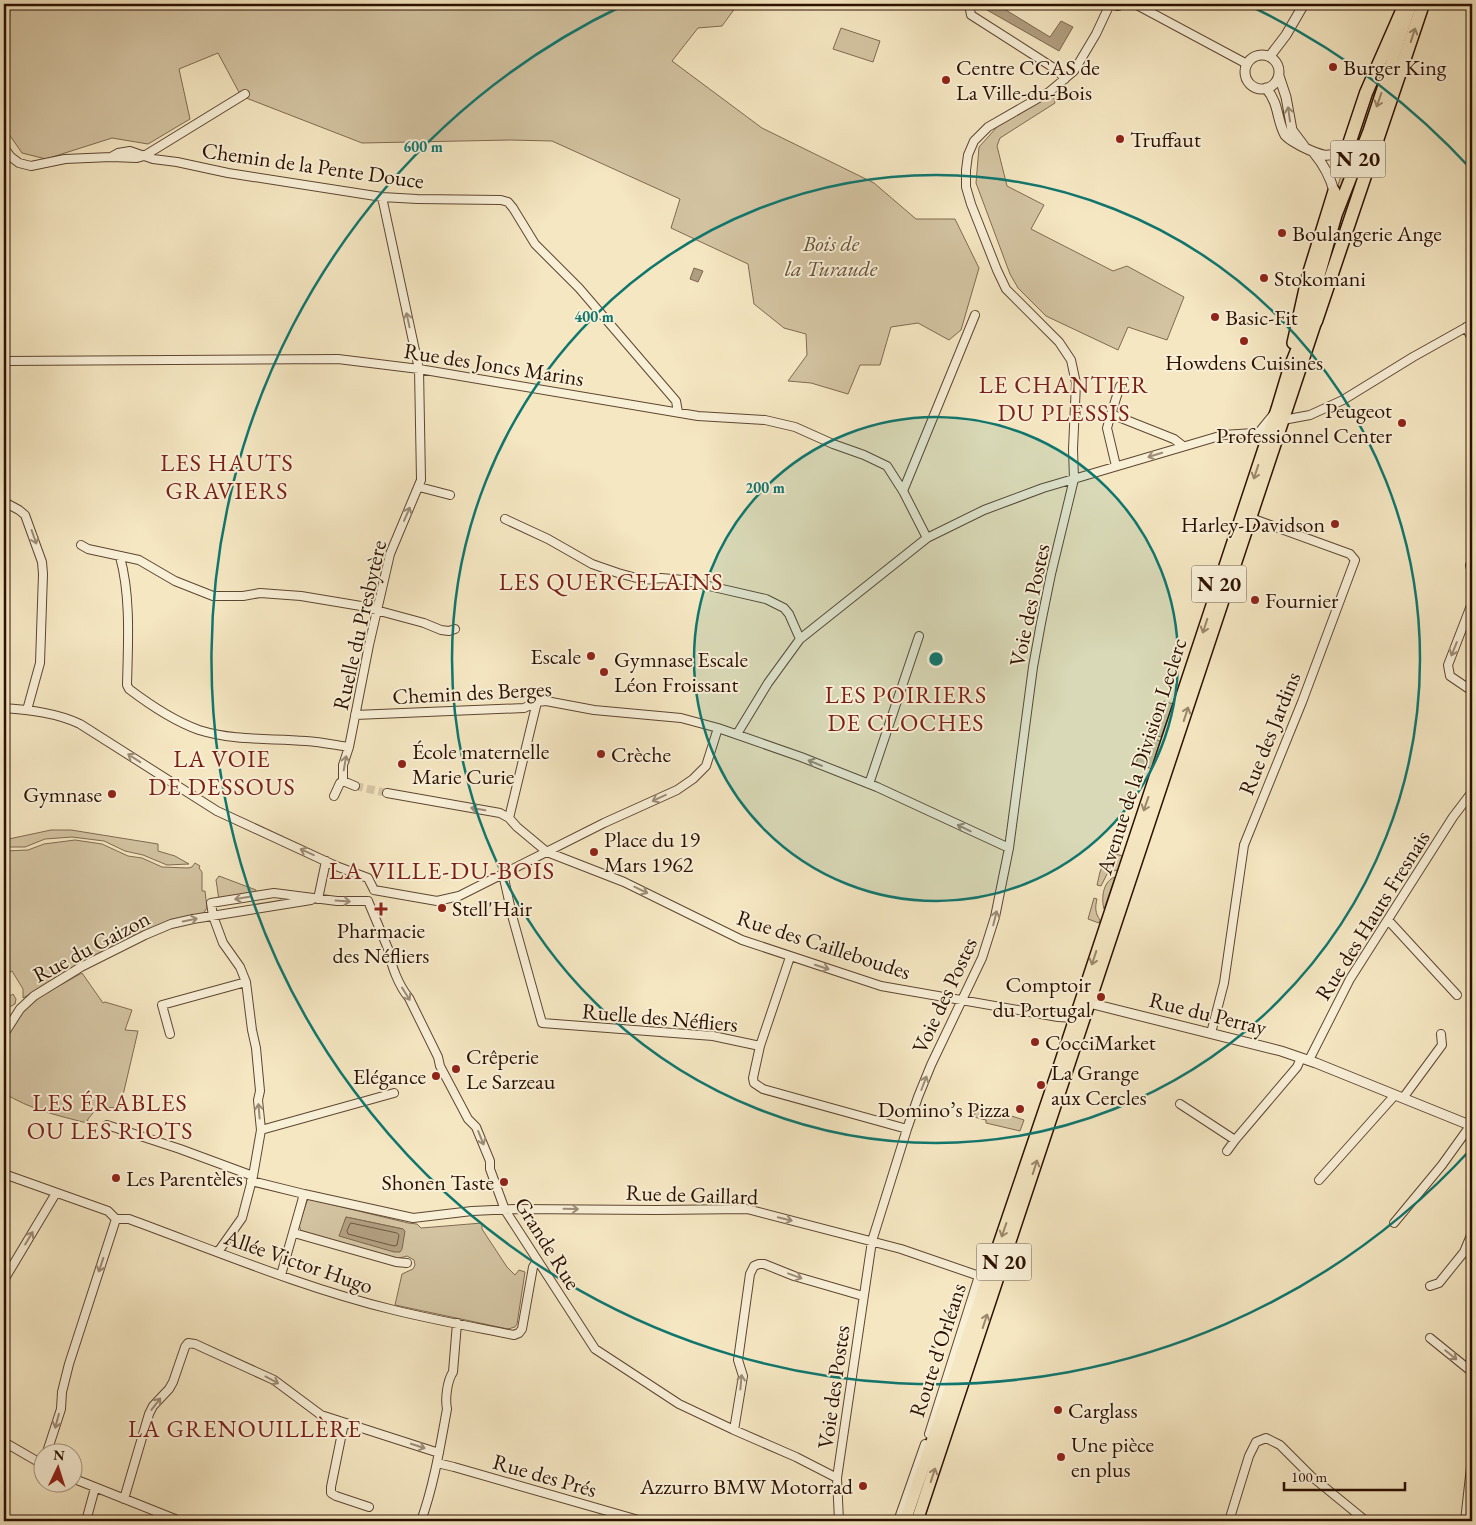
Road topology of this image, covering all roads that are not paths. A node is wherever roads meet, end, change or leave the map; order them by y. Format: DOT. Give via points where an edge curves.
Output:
graph roads {
  1 [pos="970,4"];
  2 [pos="1110,4"];
  3 [pos="1126,4"];
  4 [pos="1136,4"];
  5 [pos="1304,4"];
  6 [pos="1405,4"];
  7 [pos="1412,4"];
  8 [pos="1423,4"];
  9 [pos="1270,56"];
  10 [pos="1247,64"];
  11 [pos="1279,76"];
  12 [pos="1065,79"];
  13 [pos="1266,88"];
  14 [pos="245,94"];
  15 [pos="1348,147"];
  16 [pos="4,148"];
  17 [pos="1310,150"];
  18 [pos="144,156"];
  19 [pos="1334,191"];
  20 [pos="382,196"];
  21 [pos="975,315"];
  22 [pos="1316,321"];
  23 [pos="1469,325"];
  24 [pos="1472,339"];
  25 [pos="4,361"];
  26 [pos="418,369"];
  27 [pos="1289,369"];
  28 [pos="1120,386"];
  29 [pos="1277,409"];
  30 [pos="678,412"];
  31 [pos="1111,414"];
  32 [pos="1283,420"];
  33 [pos="1183,446"];
  34 [pos="1116,466"];
  35 [pos="1074,479"];
  36 [pos="419,488"];
  37 [pos="903,491"];
  38 [pos="450,495"];
  39 [pos="4,502"];
  40 [pos="1252,518"];
  41 [pos="505,519"];
  42 [pos="927,538"];
  43 [pos="81,545"];
  44 [pos="120,557"];
  45 [pos="1472,603"];
  46 [pos="377,610"];
  47 [pos="455,629"];
  48 [pos="919,636"];
  49 [pos="800,639"];
  50 [pos="1472,691"];
  51 [pos="538,702"];
  52 [pos="4,708"];
  53 [pos="28,710"];
  54 [pos="355,715"];
  55 [pos="718,728"];
  56 [pos="737,734"];
  57 [pos="349,747"];
  58 [pos="343,781"];
  59 [pos="869,784"];
  60 [pos="356,786"];
  61 [pos="1472,792"];
  62 [pos="387,793"];
  63 [pos="334,796"];
  64 [pos="509,818"];
  65 [pos="561,846"];
  66 [pos="1009,848"];
  67 [pos="547,852"];
  68 [pos="561,859"];
  69 [pos="326,861"];
  70 [pos="503,874"];
  71 [pos="374,890"];
  72 [pos="318,899"];
  73 [pos="368,901"];
  74 [pos="213,916"];
  75 [pos="1388,920"];
  76 [pos="790,957"];
  77 [pos="246,982"];
  78 [pos="1457,995"];
  79 [pos="961,1000"];
  80 [pos="1090,1003"];
  81 [pos="1074,1018"];
  82 [pos="1212,1033"];
  83 [pos="4,1034"];
  84 [pos="170,1034"];
  85 [pos="1441,1034"];
  86 [pos="760,1046"];
  87 [pos="1309,1060"];
  88 [pos="394,1093"];
  89 [pos="1399,1097"];
  90 [pos="1180,1104"];
  91 [pos="107,1125"];
  92 [pos="1471,1126"];
  93 [pos="907,1129"];
  94 [pos="261,1130"];
  95 [pos="1235,1140"];
  96 [pos="1227,1151"];
  97 [pos="4,1174"];
  98 [pos="252,1179"];
  99 [pos="1319,1180"];
  100 [pos="56,1193"];
  101 [pos="304,1194"];
  102 [pos="505,1210"];
  103 [pos="116,1219"];
  104 [pos="1394,1223"];
  105 [pos="294,1233"];
  106 [pos="1472,1233"];
  107 [pos="872,1241"];
  108 [pos="218,1252"];
  109 [pos="537,1261"];
  110 [pos="407,1264"];
  111 [pos="281,1275"];
  112 [pos="983,1277"];
  113 [pos="4,1280"];
  114 [pos="1430,1286"];
  115 [pos="863,1296"];
  116 [pos="457,1323"];
  117 [pos="1430,1338"];
  118 [pos="1472,1372"];
  119 [pos="344,1423"];
  120 [pos="734,1430"];
  121 [pos="928,1435"];
  122 [pos="4,1442"];
  123 [pos="50,1442"];
  124 [pos="439,1453"];
  125 [pos="927,1456"];
  126 [pos="32,1458"];
  127 [pos="1472,1458"];
  128 [pos="437,1463"];
  129 [pos="837,1478"];
  130 [pos="82,1482"];
  131 [pos="95,1488"];
  132 [pos="124,1499"];
  133 [pos="369,1507"];
  134 [pos="86,1521"];
  135 [pos="180,1521"];
  136 [pos="421,1521"];
  137 [pos="642,1521"];
  138 [pos="839,1521"];
  139 [pos="898,1521"];
  140 [pos="905,1521"];
  141 [pos="917,1521"];
  142 [pos="1229,1521"];
  143 [pos="1366,1521"];
  144 [pos="1465,1521"];
  1 -- 12 [label="street" via="971,15 1057,70"];
  2 -- 3 [label="street"];
  2 -- 12 [label="street, Voie des Postes" via="1083,56"];
  4 -- 10 [label="street"];
  5 -- 9 [label="street"];
  6 -- 15 [label="highway" via="1366,93"];
  7 -- 27 [label="main road, Avenue de la Division Leclerc / N 20, one-way" via="1336,215 1301,340"];
  22 -- 8 [label="highway, Avenue de la Division Leclerc / N 20, one-way"];
  9 -- 10 [label="street" via="1257,56"];
  9 -- 11 [label="street" via="1278,67"];
  10 -- 13 [label="street" via="1248,81 1257,88"];
  11 -- 13 [label="street"];
  17 -- 11 [label="street, one-way" via="1292,130"];
  12 -- 35 [label="street, Voie des Postes" via="1049,92 988,127 974,142 968,155 966,187 1006,289 1059,342 1071,360 1076,383"];
  13 -- 17 [label="street" via="1275,101 1285,134"];
  14 -- 18 [label="street"];
  15 -- 17 [label="street" via="1325,156"];
  16 -- 18 [label="street" via="19,163 31,166 65,159"];
  17 -- 19 [label="street" via="1325,166"];
  18 -- 20 [label="street, Chemin de la Pente Douce" via="290,184"];
  19 -- 27 [label="main road" via="1308,275"];
  26 -- 20 [label="street, Ruelle du Presbytère, one-way"];
  20 -- 30 [label="street, Chemin de la Pente Douce" via="508,202 535,244 579,288 676,401"];
  21 -- 37 [label="street"];
  22 -- 32 [label="main road, Avenue de la Division Leclerc / N 20"];
  23 -- 24 [label="street"];
  23 -- 32 [label="street" via="1343,400 1310,415"];
  25 -- 26 [label="street, Rue des Joncs Marins" via="338,359"];
  26 -- 30 [label="street, Rue des Joncs Marins"];
  26 -- 36 [label="street, Ruelle du Presbytère" via="422,480"];
  27 -- 29 [label="main road, Avenue de la Division Leclerc / N 20"];
  28 -- 31 [label="street"];
  29 -- 33 [label="street" via="1260,431 1223,435"];
  29 -- 81 [label="main road, Avenue de la Division Leclerc / N 20, one-way"];
  30 -- 37 [label="street, Rue des Joncs Marins" via="714,418 765,420 795,427 887,466"];
  31 -- 33 [label="street" via="1174,439"];
  31 -- 34 [label="street" via="1107,428"];
  32 -- 40 [label="main road, Avenue de la Division Leclerc / N 20"];
  33 -- 34 [label="street, one-way"];
  34 -- 35 [label="street"];
  35 -- 42 [label="street" via="1015,497"];
  35 -- 66 [label="street, Voie des Postes" via="1039,632"];
  36 -- 38 [label="street"];
  46 -- 36 [label="street, Ruelle du Presbytère, one-way" via="390,554"];
  37 -- 42 [label="street, Rue des Joncs Marins"];
  39 -- 53 [label="street, one-way" via="25,515 42,562 40,662"];
  80 -- 40 [label="main road, Avenue de la Division Leclerc / N 20, one-way"];
  40 -- 82 [label="street, Rue des Jardins" via="1350,554 1355,560 1244,845 1224,983"];
  41 -- 49 [label="street" via="592,564 618,573 644,580 683,580 766,599 784,608"];
  42 -- 49 [label="street"];
  43 -- 44 [label="street"];
  44 -- 46 [label="street" via="139,560 175,581 213,596 301,596"];
  44 -- 57 [label="street" via="127,616 129,689 170,717 213,734"];
  45 -- 50 [label="street, one-way" via="1448,665 1450,676"];
  46 -- 47 [label="street" via="441,630"];
  46 -- 54 [label="street, Ruelle du Presbytère"];
  48 -- 59 [label="street"];
  49 -- 56 [label="street"];
  51 -- 54 [label="street, Chemin des Berges" via="524,708"];
  51 -- 55 [label="street, Chemin des Berges" via="680,718"];
  51 -- 64 [label="street"];
  52 -- 53 [label="street"];
  69 -- 53 [label="street, one-way" via="217,811 70,718"];
  54 -- 57 [label="street, Ruelle du Presbytère"];
  55 -- 56 [label="street, Chemin des Berges"];
  55 -- 65 [label="street, one-way" via="708,762 677,790"];
  59 -- 56 [label="street, Chemin des Berges, one-way"];
  58 -- 57 [label="street, Ruelle du Presbytère, one-way" via="343,765"];
  58 -- 60 [label="street"];
  58 -- 63 [label="street, Ruelle du Presbytère"];
  66 -- 59 [label="street, Chemin des Berges, one-way"];
  61 -- 75 [label="street, Rue des Hauts Fresnais"];
  64 -- 62 [label="street, one-way" via="500,813"];
  64 -- 67 [label="street, Rue des Cailleboudes"];
  65 -- 67 [label="street"];
  65 -- 68 [label="street"];
  79 -- 66 [label="street, Voie des Postes, one-way" via="990,938"];
  67 -- 68 [label="street, Rue des Cailleboudes"];
  67 -- 70 [label="street"];
  68 -- 76 [label="street, Rue des Cailleboudes, one-way" via="624,882 742,940"];
  69 -- 71 [label="street" via="368,878"];
  69 -- 72 [label="street"];
  70 -- 71 [label="street" via="446,900"];
  70 -- 86 [label="street, Ruelle des Néfliers" via="542,1023 713,1036"];
  71 -- 73 [label="street"];
  72 -- 73 [label="street, Rue du Gaizon, one-way"];
  72 -- 74 [label="street, Rue du Gaizon"];
  72 -- 74 [label="street, Rue du Gaizon, one-way" via="274,893 211,903"];
  73 -- 102 [label="street, Grande Rue, one-way" via="404,991 460,1104 476,1127"];
  74 -- 77 [label="street" via="223,944 240,967"];
  83 -- 74 [label="street, Rue du Gaizon, one-way" via="20,1009 34,996 82,967 171,924"];
  75 -- 78 [label="street"];
  75 -- 87 [label="street, Rue des Hauts Fresnais" via="1350,979"];
  76 -- 79 [label="street, Rue des Cailleboudes, one-way" via="881,986"];
  76 -- 86 [label="street"];
  77 -- 84 [label="street" via="162,1005"];
  94 -- 77 [label="street, one-way" via="256,1048"];
  79 -- 81 [label="street, Rue des Cailleboudes"];
  93 -- 79 [label="street, Voie des Postes, one-way" via="931,1065"];
  80 -- 81 [label="street"];
  80 -- 82 [label="street, Rue du Perray"];
  141 -- 80 [label="main road, Avenue de la Division Leclerc / N 20, one-way"];
  81 -- 112 [label="main road, Avenue de la Division Leclerc / N 20, one-way"];
  82 -- 87 [label="street, Rue du Perray"];
  85 -- 89 [label="street" via="1442,1045"];
  86 -- 93 [label="street, Ruelle des Néfliers" via="753,1078 762,1089"];
  87 -- 89 [label="street, Rue du Perray"];
  87 -- 95 [label="street, Rue des Hauts Fresnais" via="1298,1067"];
  88 -- 94 [label="street"];
  89 -- 92 [label="street, Rue du Perray"];
  89 -- 99 [label="street"];
  90 -- 95 [label="street"];
  91 -- 98 [label="street, Rue de Gaillard" via="166,1144"];
  92 -- 104 [label="street"];
  93 -- 107 [label="street, Voie des Postes"];
  94 -- 98 [label="street"];
  95 -- 96 [label="street, Rue des Hauts Fresnais"];
  97 -- 100 [label="street, Allée Victor Hugo"];
  98 -- 101 [label="street, Rue de Gaillard"];
  98 -- 108 [label="street" via="242,1218"];
  100 -- 103 [label="street, Allée Victor Hugo" via="108,1211"];
  113 -- 100 [label="street, one-way"];
  101 -- 102 [label="street, Rue de Gaillard" via="413,1218"];
  101 -- 105 [label="street"];
  102 -- 107 [label="street, Rue de Gaillard, one-way" via="746,1209"];
  102 -- 109 [label="street, Grande Rue"];
  103 -- 108 [label="street, Allée Victor Hugo" via="129,1219"];
  103 -- 123 [label="street, one-way" via="69,1364 61,1409"];
  105 -- 110 [label="street"];
  105 -- 111 [label="street"];
  106 -- 114 [label="street" via="1464,1252 1439,1283"];
  107 -- 112 [label="street, Rue de Gaillard"];
  107 -- 115 [label="street, Voie des Postes"];
  108 -- 111 [label="street, Allée Victor Hugo"];
  109 -- 116 [label="street, Allée Victor Hugo" via="519,1333 514,1335"];
  109 -- 120 [label="street, Grande Rue" via="595,1349 679,1404"];
  111 -- 116 [label="street, Allée Victor Hugo" via="394,1310"];
  112 -- 121 [label="street, Route d'Orléans"];
  112 -- 125 [label="main road, Avenue de la Division Leclerc / N 20"];
  120 -- 115 [label="street, one-way" via="742,1376 738,1360 750,1274 754,1266 764,1264"];
  115 -- 129 [label="street, Voie des Postes"];
  116 -- 124 [label="street" via="453,1372"];
  117 -- 118 [label="street, one-way"];
  119 -- 124 [label="street, one-way"];
  132 -- 119 [label="street, one-way" via="149,1414 170,1389 188,1343 274,1380 321,1415"];
  119 -- 133 [label="street" via="331,1493"];
  120 -- 129 [label="street, Grande Rue"];
  121 -- 125 [label="street, Route d'Orléans"];
  121 -- 139 [label="street, Route d'Orléans"];
  122 -- 126 [label="street"];
  124 -- 128 [label="street"];
  125 -- 140 [label="main road, Avenue de la Division Leclerc / N 20"];
  127 -- 144 [label="street"];
  128 -- 136 [label="street"];
  128 -- 137 [label="street, Rue des Prés"];
  129 -- 138 [label="street, Voie des Postes"];
  130 -- 131 [label="street"];
  131 -- 132 [label="street"];
  131 -- 134 [label="street"];
  132 -- 135 [label="street"];
  142 -- 143 [label="street" via="1249,1456 1256,1442 1266,1438 1280,1445 1311,1476"];
}
